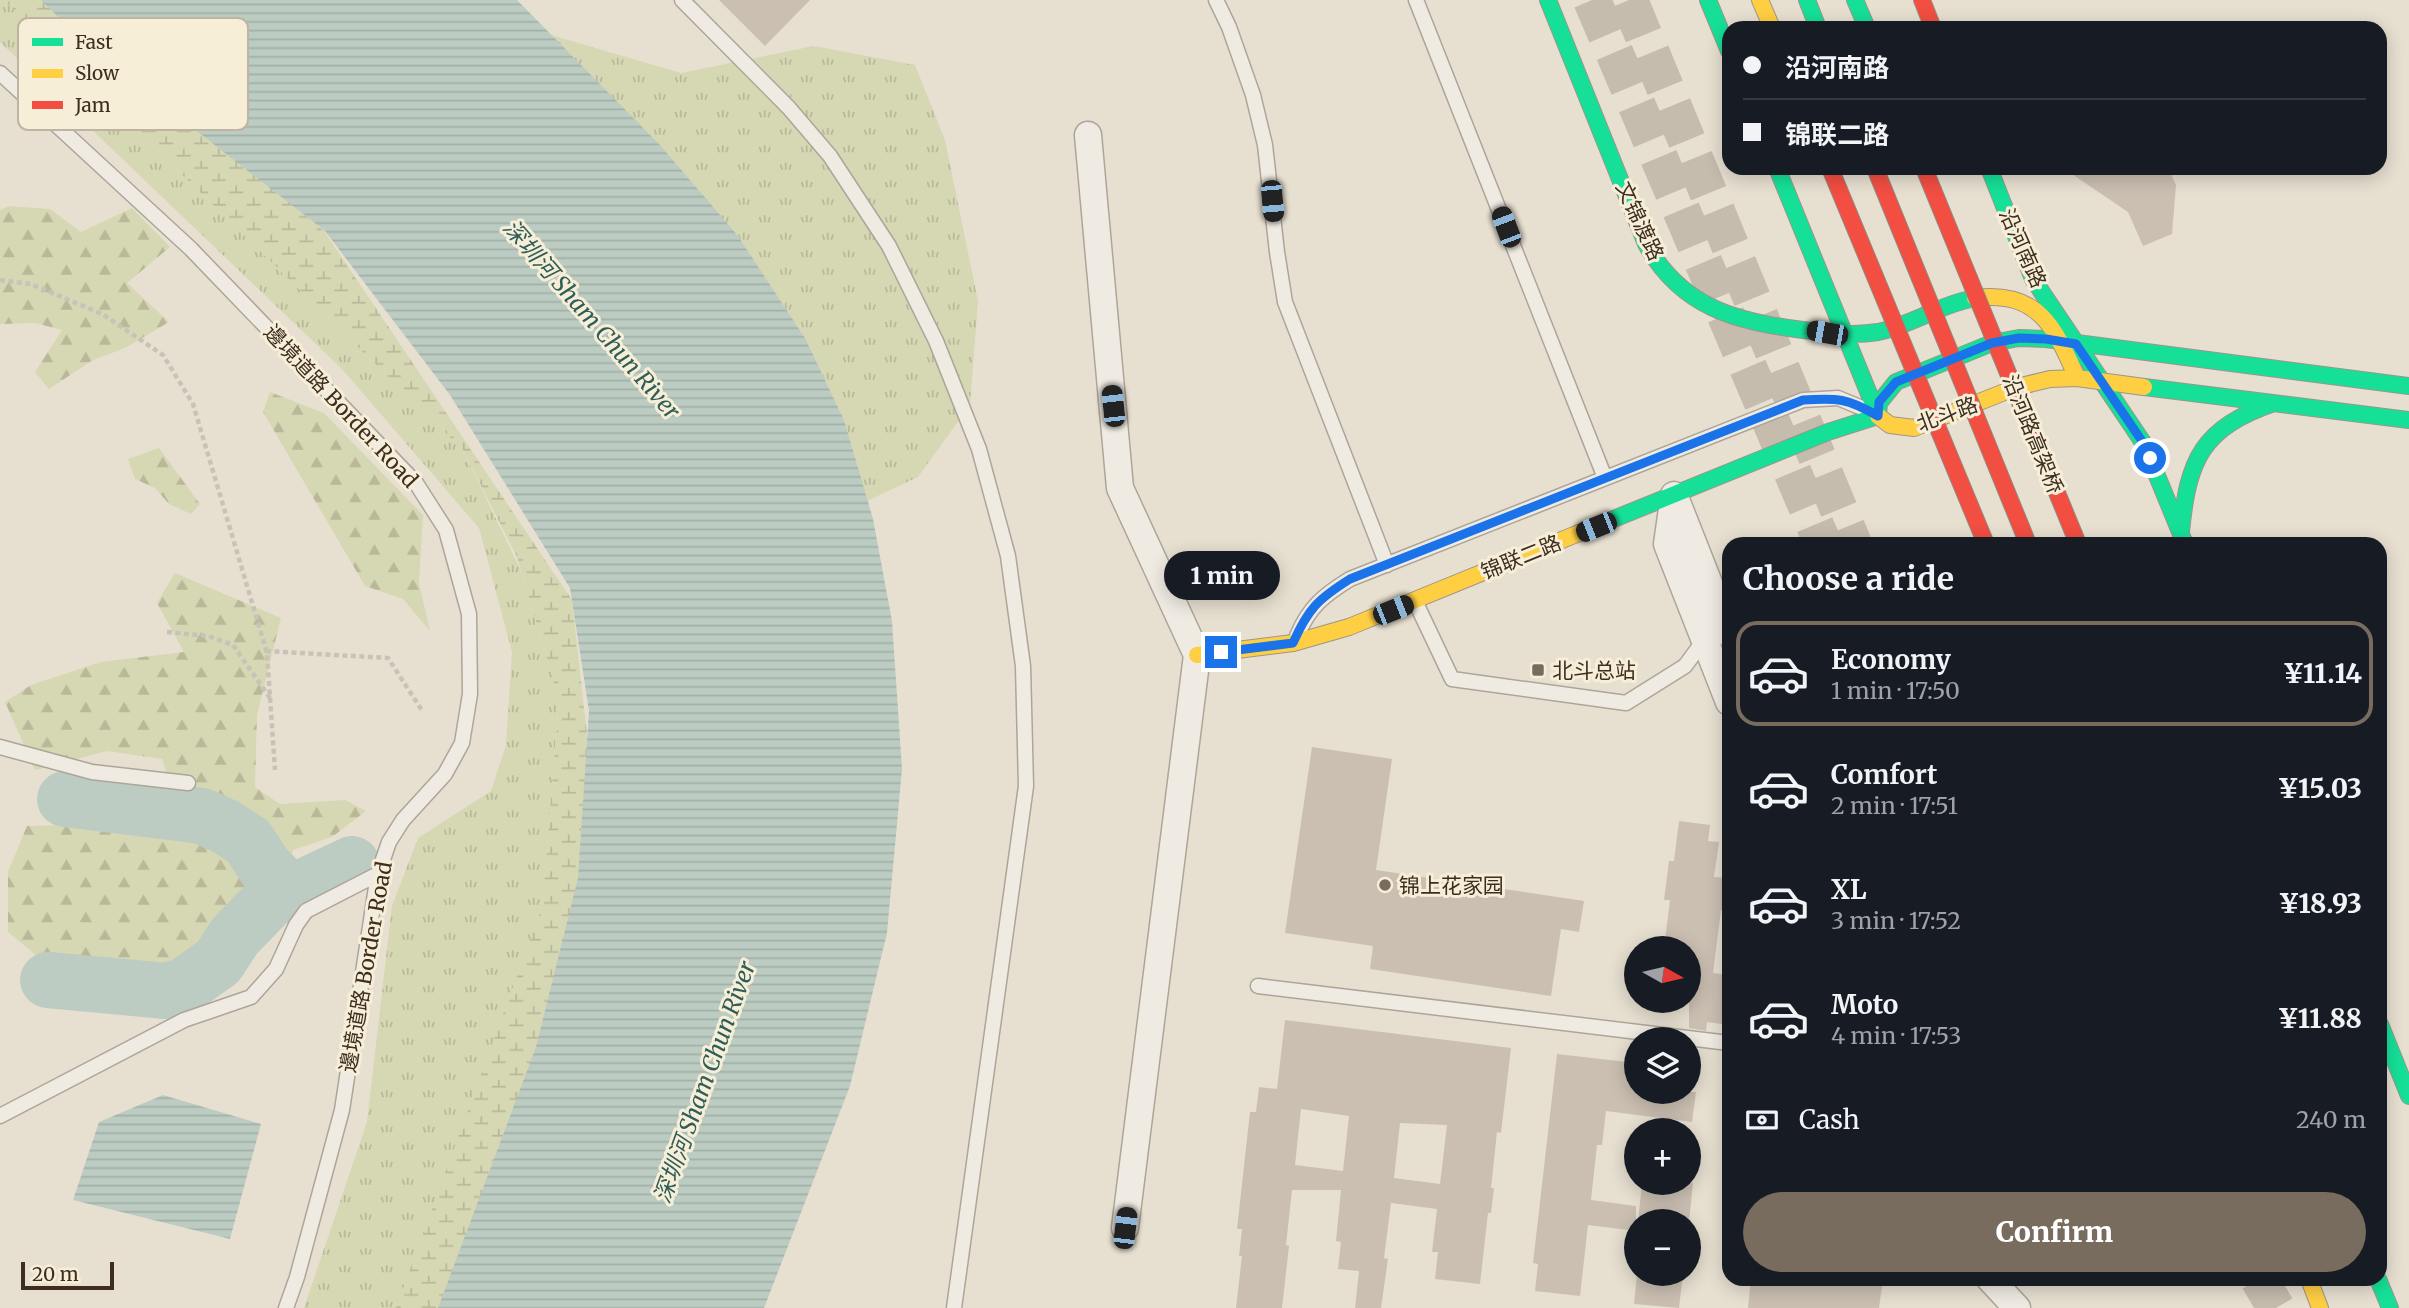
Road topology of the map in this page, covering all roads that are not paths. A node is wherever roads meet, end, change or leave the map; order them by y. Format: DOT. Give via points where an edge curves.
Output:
graph roads {
  1 [pos="682,0"];
  2 [pos="1216,0"];
  3 [pos="1416,0"];
  4 [pos="1548,0"];
  5 [pos="1708,0"];
  6 [pos="1760,0"];
  7 [pos="1807,0"];
  8 [pos="1855,0"];
  9 [pos="1922,0"];
  10 [pos="1769,21"];
  11 [pos="1815,21"];
  12 [pos="1864,21"];
  13 [pos="1930,21"];
  14 [pos="1722,34"];
  15 [pos="0,73"];
  16 [pos="18,90"];
  17 [pos="62,130"];
  18 [pos="1088,135"];
  19 [pos="1780,175"];
  20 [pos="1833,175"];
  21 [pos="1878,175"];
  22 [pos="1927,175"];
  23 [pos="1992,175"];
  24 [pos="1843,334"];
  25 [pos="2069,342"];
  26 [pos="2077,378"];
  27 [pos="2101,380"];
  28 [pos="2409,386"];
  29 [pos="2274,403"];
  30 [pos="1878,416"];
  31 [pos="2409,421"];
  32 [pos="1605,478"];
  33 [pos="1674,495"];
  34 [pos="1983,537"];
  35 [pos="2025,537"];
  36 [pos="2075,537"];
  37 [pos="2182,537"];
  38 [pos="2183,537"];
  39 [pos="1387,565"];
  40 [pos="1415,601"];
  41 [pos="1718,629"];
  42 [pos="1293,643"];
  43 [pos="1197,655"];
  44 [pos="1722,656"];
  45 [pos="0,747"];
  46 [pos="188,783"];
  47 [pos="379,874"];
  48 [pos="1258,986"];
  49 [pos="1722,1041"];
  50 [pos="2387,1041"];
  51 [pos="2409,1096"];
  52 [pos="0,1116"];
  53 [pos="1125,1228"];
  54 [pos="1985,1286"];
  55 [pos="1997,1286"];
  56 [pos="2312,1286"];
  57 [pos="2381,1286"];
  58 [pos="286,1308"];
  59 [pos="954,1308"];
  60 [pos="1993,1308"];
  61 [pos="2017,1308"];
  62 [pos="2320,1308"];
  63 [pos="2390,1308"];
  1 -- 59 [label="lane" via="830,156 889,246 936,341 979,449 1008,556 1023,666 1026,786"];
  2 -- 39 [label="lane" via="1241,61 1265,145 1285,302"];
  3 -- 32 [label="lane"];
  4 -- 24 [label="main road, 文锦渡路" via="1643,234 1669,278 1717,310"];
  5 -- 14 [label="main road"];
  6 -- 10 [label="main road"];
  7 -- 11 [label="main road"];
  8 -- 12 [label="main road"];
  9 -- 13 [label="main road"];
  15 -- 16 [label="lane, 邊境道路 Border Road"];
  17 -- 47 [label="lane, 邊境道路 Border Road" via="191,249 416,483 446,530 469,614 470,694 461,743 445,774 389,842"];
  18 -- 43 [label="street" via="1120,488"];
  19 -- 24 [label="main road"];
  20 -- 34 [label="main road, bridge"];
  21 -- 35 [label="main road, bridge"];
  22 -- 36 [label="main road, 沿河路高架桥, bridge"];
  23 -- 25 [label="main road, 沿河南路" via="2033,279"];
  24 -- 25 [label="main road, 文锦渡路" via="1880,332 1972,298 1997,296 2024,301"];
  24 -- 30 [label="main road"];
  25 -- 26 [label="main road, 文锦渡路"];
  25 -- 27 [label="main road, 沿河南路"];
  25 -- 28 [label="main road"];
  25 -- 30 [label="main road" via="2019,338 1992,343 1896,382 1879,402"];
  26 -- 27 [label="main road, 北斗路"];
  26 -- 30 [label="main road, 北斗路" via="2017,387 1914,428 1890,425"];
  27 -- 29 [label="main road, 北斗路"];
  27 -- 37 [label="main road, 沿河南路" via="2144,444"];
  29 -- 31 [label="main road, 北斗路"];
  29 -- 38 [label="main road" via="2222,428 2206,447 2191,472 2183,500"];
  30 -- 32 [label="lane" via="1838,398 1803,400"];
  30 -- 33 [label="main road, 锦联二路"];
  32 -- 39 [label="lane"];
  33 -- 40 [label="main road, 锦联二路"];
  33 -- 41 [label="street" via="1667,544"];
  39 -- 42 [label="lane" via="1324,595 1304,618"];
  40 -- 41 [label="lane" via="1452,679 1626,703 1685,666"];
  40 -- 42 [label="main road, 锦联二路"];
  41 -- 44 [label="street"];
  42 -- 43 [label="main road, 锦联二路"];
  43 -- 53 [label="street"];
  45 -- 46 [label="lane" via="92,772"];
  47 -- 52 [label="lane" via="306,911 276,969 251,997 184,1020"];
  47 -- 58 [label="lane, 邊境道路 Border Road" via="342,1110"];
  48 -- 49 [label="lane"];
  50 -- 51 [label="main road"];
  54 -- 60 [label="street"];
  55 -- 61 [label="street"];
  56 -- 62 [label="main road"];
  57 -- 63 [label="main road"];
}
